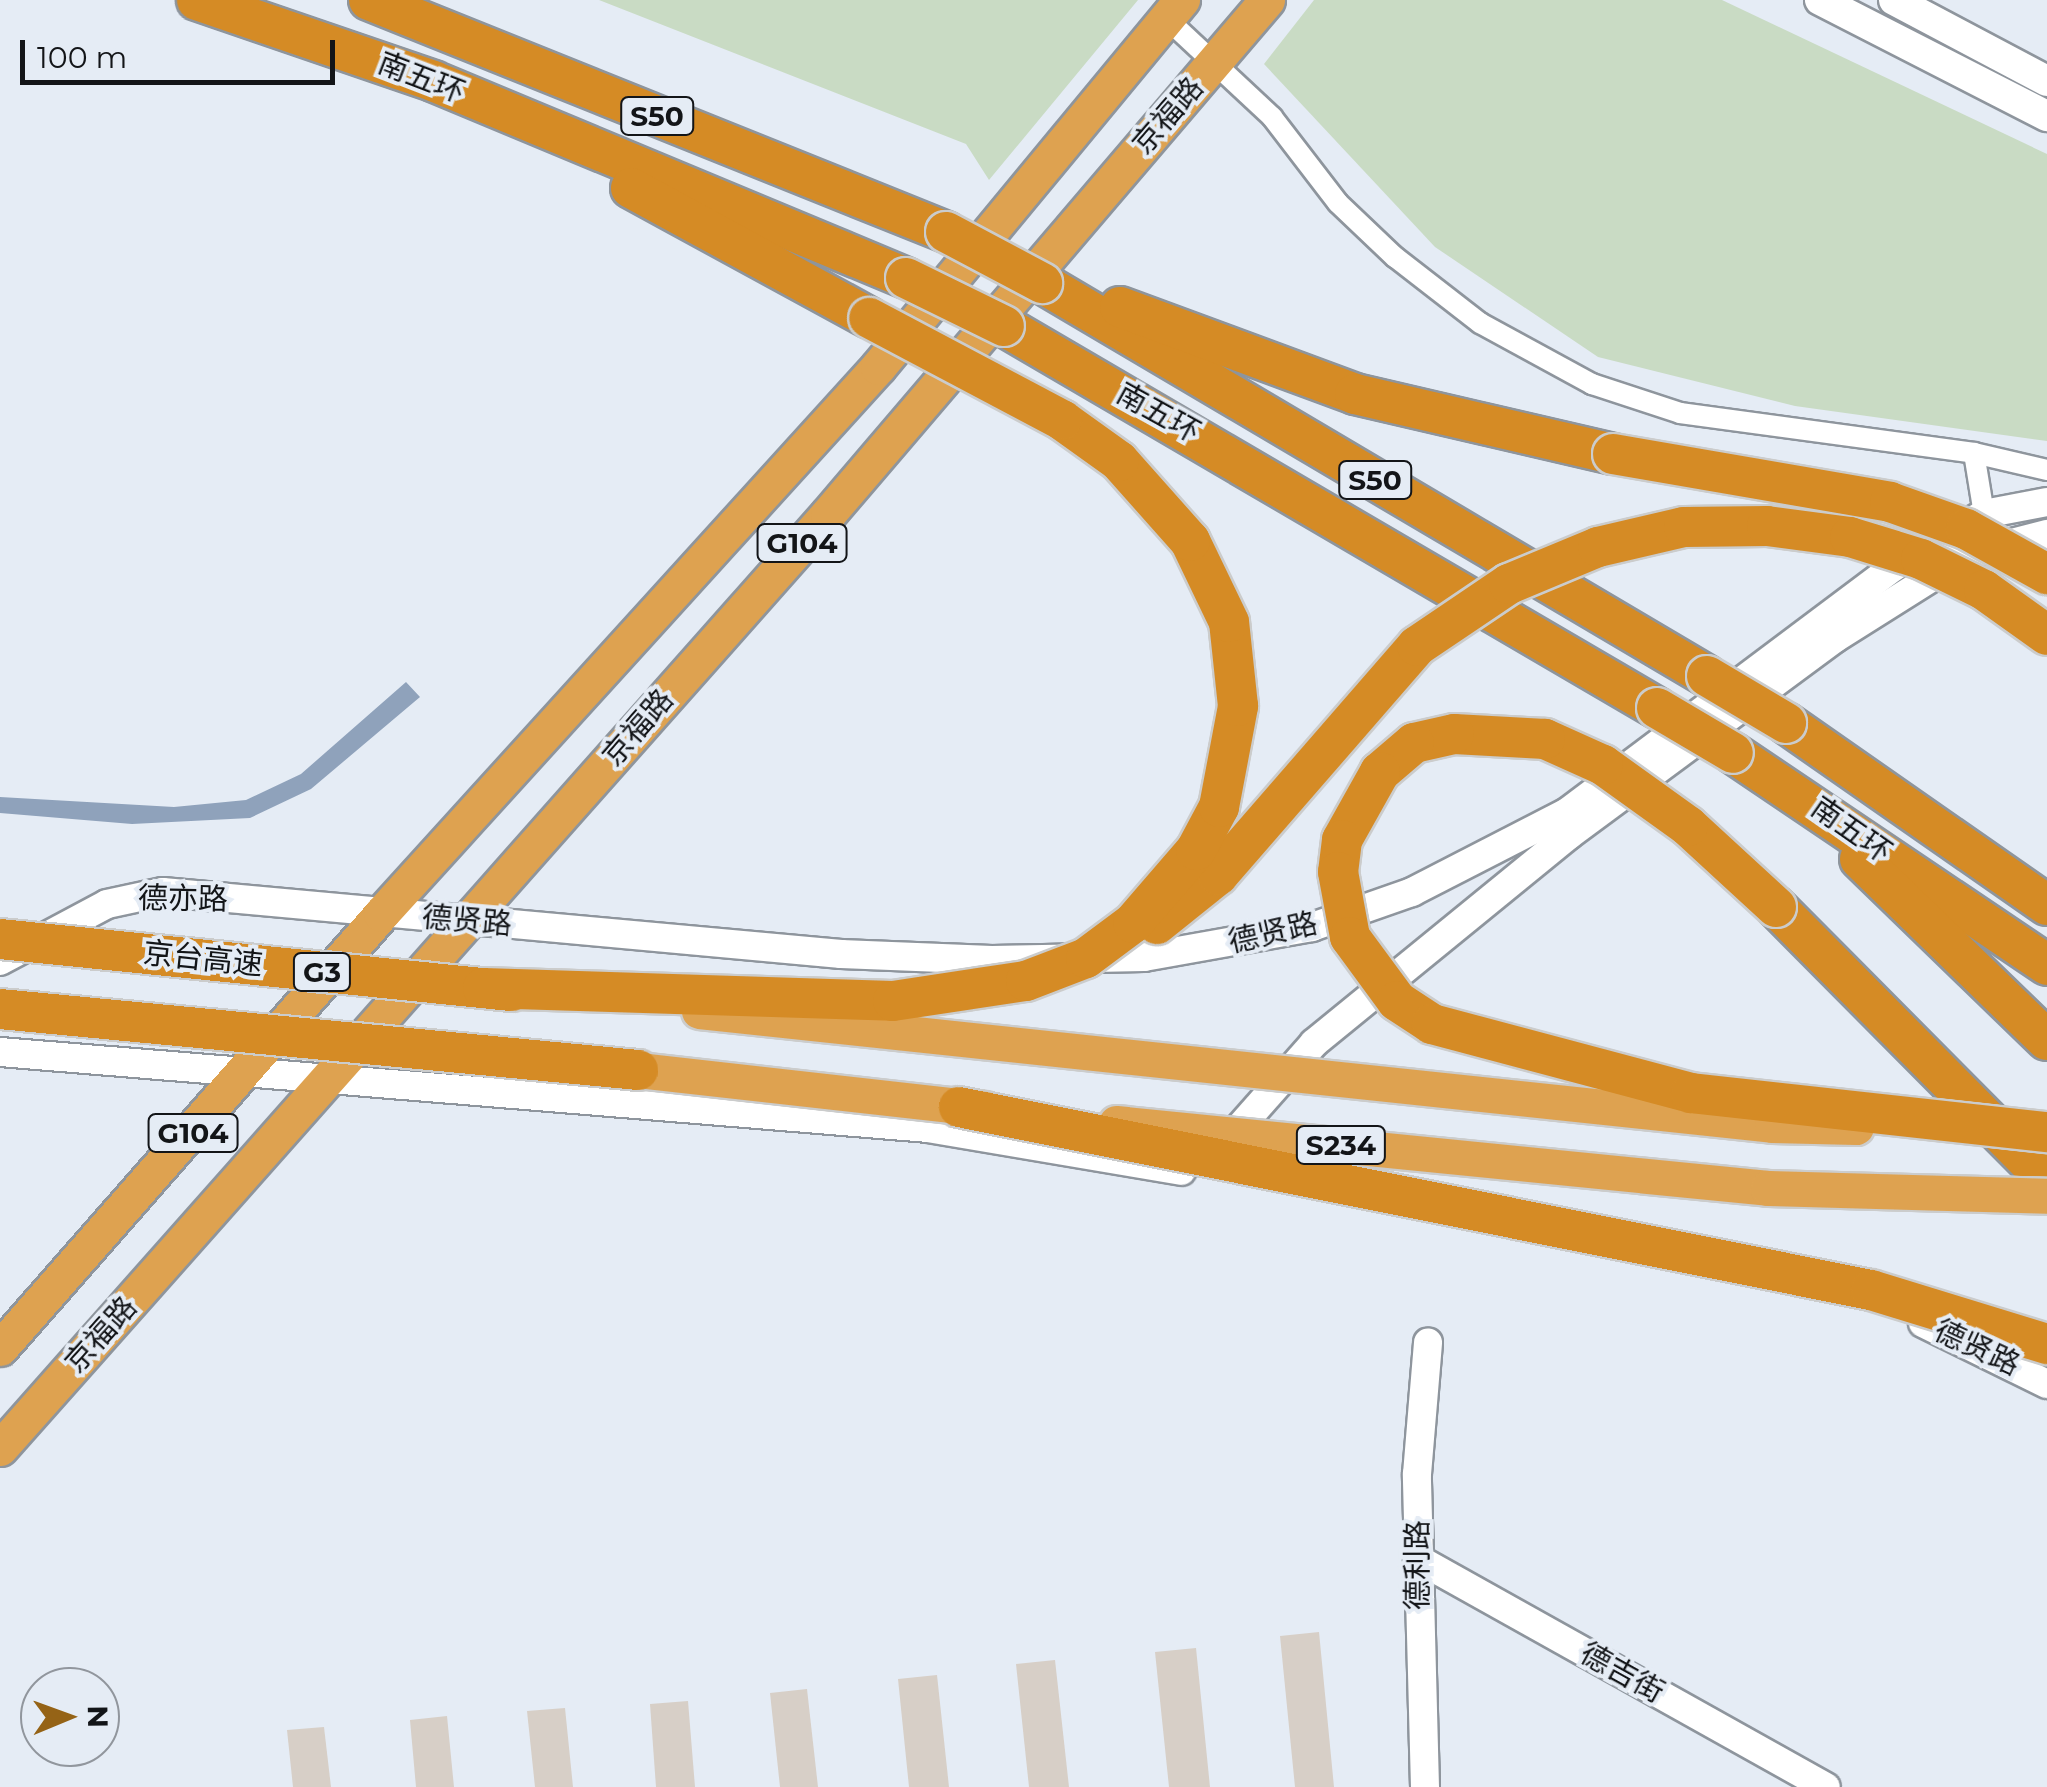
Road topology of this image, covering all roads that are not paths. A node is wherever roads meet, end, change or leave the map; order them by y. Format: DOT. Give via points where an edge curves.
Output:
graph roads {
  1 [pos="197,0"];
  2 [pos="369,0"];
  3 [pos="1267,0"];
  4 [pos="1820,0"];
  5 [pos="1894,0"];
  6 [pos="1174,9"];
  7 [pos="1216,62"];
  8 [pos="2047,81"];
  9 [pos="433,82"];
  10 [pos="2047,116"];
  11 [pos="1042,283"];
  12 [pos="1974,453"];
  13 [pos="2047,470"];
  14 [pos="2047,502"];
  15 [pos="1984,514"];
  16 [pos="2047,534"];
  17 [pos="2047,574"];
  18 [pos="2047,635"];
  19 [pos="1782,783"];
  20 [pos="2047,905"];
  21 [pos="381,914"];
  22 [pos="468,922"];
  23 [pos="0,938"];
  24 [pos="1086,958"];
  25 [pos="0,961"];
  26 [pos="2047,965"];
  27 [pos="483,988"];
  28 [pos="644,1006"];
  29 [pos="0,1009"];
  30 [pos="2047,1040"];
  31 [pos="0,1052"];
  32 [pos="638,1070"];
  33 [pos="247,1072"];
  34 [pos="329,1079"];
  35 [pos="959,1107"];
  36 [pos="2047,1132"];
  37 [pos="1200,1174"];
  38 [pos="2047,1180"];
  39 [pos="2047,1196"];
  40 [pos="1428,1342"];
  41 [pos="2047,1344"];
  42 [pos="0,1348"];
  43 [pos="2047,1384"];
  44 [pos="0,1448"];
  45 [pos="1418,1559"];
  46 [pos="1425,1787"];
  47 [pos="1826,1787"];
  1 -- 9 [label="highway, 南五环 / S50"];
  2 -- 11 [label="highway, 南五环 / S50, bridge" via="946,232"];
  3 -- 7 [label="highway, 京福路 / G104"];
  4 -- 10 [label="main road"];
  5 -- 8 [label="main road"];
  6 -- 7 [label="street"];
  6 -- 21 [label="highway, G104" via="878,367"];
  7 -- 12 [label="street" via="1272,116 1338,203 1395,257 1480,323 1592,384 1680,413"];
  7 -- 22 [label="highway, 京福路 / G104"];
  9 -- 19 [label="highway, 南五环 / S50, bridge" via="906,278 1004,326"];
  9 -- 24 [label="highway, bridge" via="1062,420 1119,461 1190,541 1229,622 1238,706 1219,807 1166,889"];
  11 -- 17 [label="highway, bridge" via="1355,394 1613,454 1890,502 1966,528"];
  11 -- 20 [label="highway, 南五环 / S50, bridge" via="1786,723"];
  12 -- 13 [label="street"];
  12 -- 15 [label="street"];
  14 -- 15 [label="street, 德贤路"];
  15 -- 22 [label="street, 德贤路" via="1892,568 1566,813 1412,892 1312,927 1144,956 992,960"];
  16 -- 37 [label="street" via="2030,533 1954,563 1834,640 1569,834 1314,1043"];
  18 -- 24 [label="highway, bridge" via="1953,574 1850,537 1767,526 1684,527 1598,546 1509,584 1418,646 1180,910"];
  19 -- 26 [label="highway, 南五环 / S50"];
  19 -- 30 [label="highway"];
  21 -- 22 [label="street, 德贤路"];
  21 -- 25 [label="street, 德亦路" via="135,894"];
  21 -- 33 [label="highway, G104"];
  22 -- 34 [label="highway, 京福路 / G104"];
  23 -- 27 [label="highway, 京台高速 / G3, bridge"];
  24 -- 27 [label="highway, bridge" via="1026,982 894,1001"];
  27 -- 28 [label="highway, 京台高速 / G3, bridge"];
  28 -- 36 [label="highway, S234, bridge" via="1772,1125"];
  29 -- 32 [label="highway, G3, bridge"];
  31 -- 33 [label="street"];
  32 -- 35 [label="highway, S234, bridge"];
  33 -- 34 [label="street, 德贤路"];
  33 -- 42 [label="highway, G104"];
  34 -- 37 [label="street, 德贤路" via="928,1128"];
  34 -- 44 [label="highway, 京福路 / G104"];
  35 -- 39 [label="highway, S234, bridge" via="1768,1188"];
  35 -- 41 [label="highway, bridge" via="1871,1290"];
  36 -- 38 [label="highway, bridge" via="1690,1093 1432,1024 1397,1000 1350,937 1338,872 1342,840 1380,772 1414,744 1454,734 1544,739 1618,775 1688,826 1776,907"];
  37 -- 43 [label="street, 德贤路" via="1511,1227 1833,1294 1926,1324"];
  40 -- 45 [label="street, 德利路"];
  45 -- 46 [label="street, 德利路"];
  45 -- 47 [label="street, 德吉街"];
}
